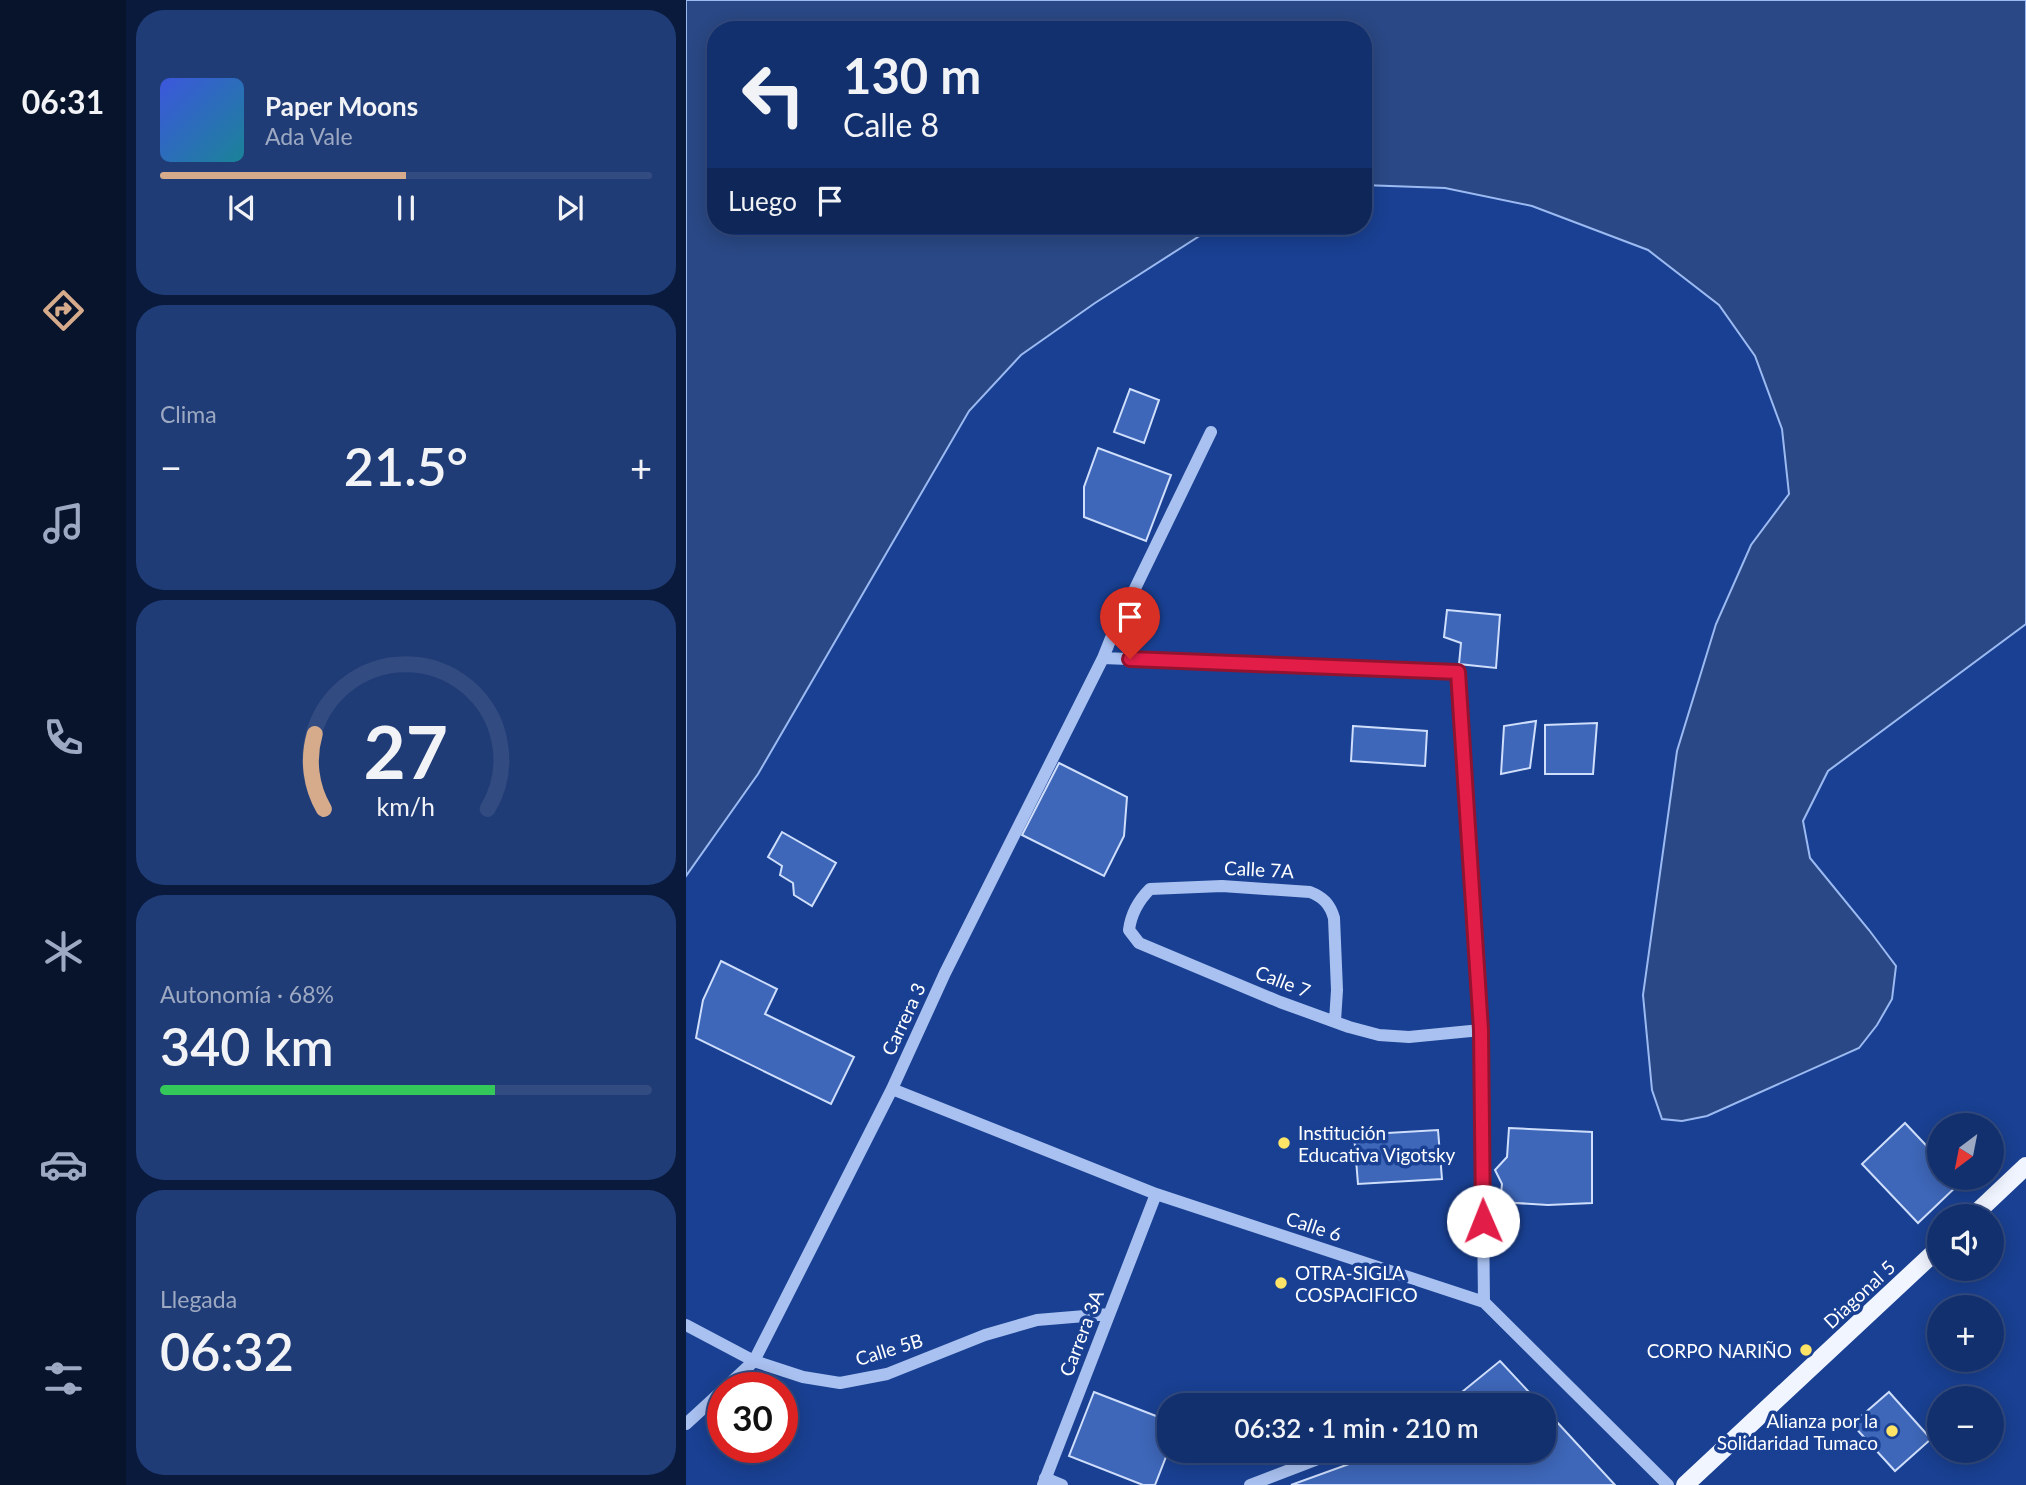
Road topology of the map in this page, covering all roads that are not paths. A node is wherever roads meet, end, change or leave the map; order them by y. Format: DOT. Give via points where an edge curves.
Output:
graph roads {
  1 [pos="1211,432"];
  2 [pos="1103,658"];
  3 [pos="1150,889"];
  4 [pos="1335,1021"];
  5 [pos="1481,1030"];
  6 [pos="892,1089"];
  7 [pos="2026,1166"];
  8 [pos="1156,1194"];
  9 [pos="1986,1204"];
  10 [pos="1927,1259"];
  11 [pos="1484,1303"];
  12 [pos="1109,1314"];
  13 [pos="686,1325"];
  14 [pos="754,1361"];
  15 [pos="742,1372"];
  16 [pos="707,1405"];
  17 [pos="686,1424"];
  18 [pos="1308,1463"];
  19 [pos="1044,1482"];
  20 [pos="1062,1485"];
  21 [pos="1250,1485"];
  22 [pos="1668,1485"];
  23 [pos="1685,1485"];
  1 -- 2 [label="street, Carrera 3"];
  2 -- 5 [label="street" via="1458,672"];
  2 -- 6 [label="street, Carrera 3"];
  3 -- 4 [label="street, Calle 7" via="1131,917 1129,930 1139,943"];
  3 -- 4 [label="street, Calle 7A" via="1222,886 1310,891 1324,899 1334,927"];
  4 -- 5 [label="street, Calle 7" via="1379,1035 1409,1037"];
  5 -- 11 [label="street"];
  6 -- 8 [label="street, Calle 6"];
  6 -- 14 [label="street, Carrera 3"];
  7 -- 9 [label="main road"];
  8 -- 11 [label="street, Calle 6"];
  8 -- 12 [label="street, Carrera 3A"];
  10 -- 23 [label="main road, Diagonal 5"];
  11 -- 22 [label="street, Calle 6"];
  12 -- 14 [label="street, Calle 5B" via="1037,1320 985,1335 887,1374 840,1383"];
  12 -- 19 [label="street, Carrera 3A"];
  13 -- 14 [label="street, Calle 5B"];
  14 -- 15 [label="street, Carrera 3"];
  16 -- 17 [label="street, Carrera 3"];
  18 -- 21 [label="street"];
  19 -- 20 [label="street"];
}
